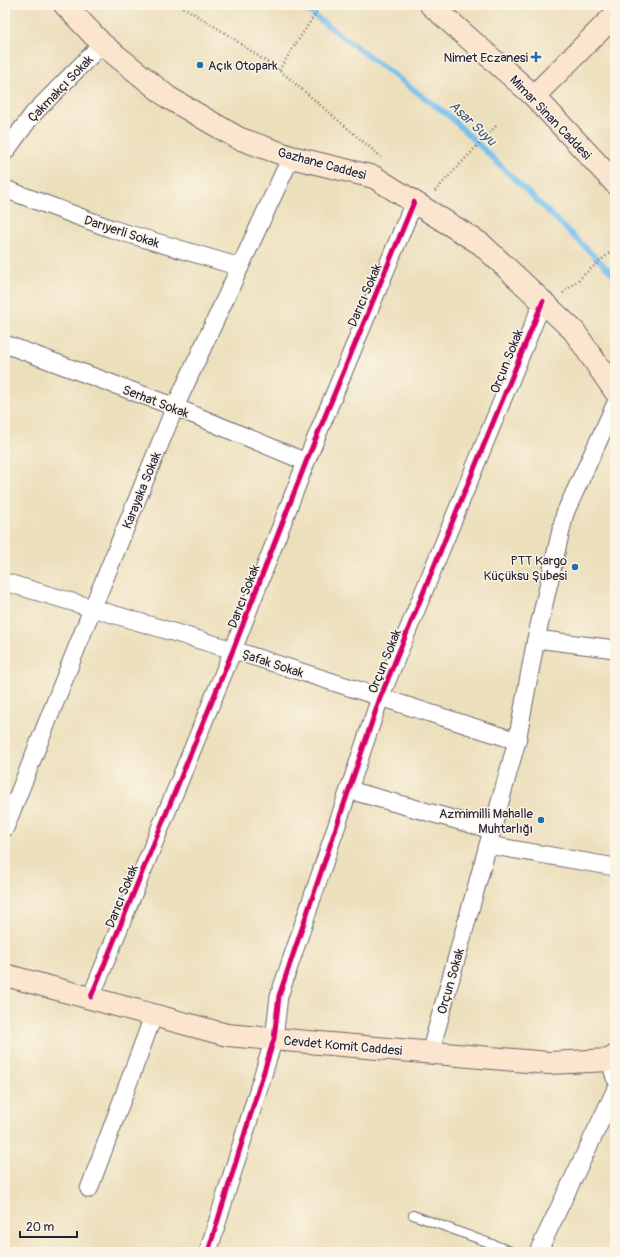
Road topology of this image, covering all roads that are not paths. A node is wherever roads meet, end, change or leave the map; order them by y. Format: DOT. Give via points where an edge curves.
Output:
graph roads {
  1 [pos="66,5"];
  2 [pos="437,7"];
  3 [pos="615,15"];
  4 [pos="102,44"];
  5 [pos="534,96"];
  6 [pos="5,152"];
  7 [pos="291,157"];
  8 [pos="615,183"];
  9 [pos="5,189"];
  10 [pos="423,198"];
  11 [pos="240,267"];
  12 [pos="545,304"];
  13 [pos="5,344"];
  14 [pos="615,391"];
  15 [pos="615,405"];
  16 [pos="175,407"];
  17 [pos="306,462"];
  18 [pos="5,582"];
  19 [pos="93,607"];
  20 [pos="536,639"];
  21 [pos="615,649"];
  22 [pos="233,650"];
  23 [pos="380,698"];
  24 [pos="517,741"];
  25 [pos="349,790"];
  26 [pos="10,801"];
  27 [pos="5,828"];
  28 [pos="490,838"];
  29 [pos="615,867"];
  30 [pos="5,975"];
  31 [pos="91,997"];
  32 [pos="154,1014"];
  33 [pos="274,1039"];
  34 [pos="430,1053"];
  35 [pos="613,1065"];
  36 [pos="615,1091"];
  37 [pos="89,1189"];
  38 [pos="413,1215"];
  39 [pos="208,1252"];
  40 [pos="514,1252"];
  41 [pos="538,1252"];
  1 -- 4 [label="main road, Gazhane Caddesi"];
  2 -- 5 [label="main road, Mimar Sinan Caddesi"];
  3 -- 5 [label="main road"];
  4 -- 6 [label="street, Çakmakçı Sokak" via="33,114"];
  4 -- 7 [label="main road, Gazhane Caddesi" via="169,98 238,138"];
  5 -- 8 [label="main road, Mimar Sinan Caddesi"];
  7 -- 10 [label="main road, Gazhane Caddesi" via="374,177"];
  7 -- 11 [label="street, Karayaka Sokak"];
  9 -- 11 [label="street, Darıyerli Sokak" via="112,229"];
  10 -- 12 [label="main road, Gazhane Caddesi" via="481,244"];
  10 -- 17 [label="street, Darıcı Sokak"];
  11 -- 16 [label="street, Karayaka Sokak"];
  12 -- 14 [label="main road, Gazhane Caddesi" via="574,331"];
  12 -- 23 [label="street, Orçun Sokak"];
  13 -- 16 [label="street, Serhat Sokak"];
  15 -- 20 [label="street, Orçun Sokak" via="565,513"];
  16 -- 17 [label="street, Serhat Sokak"];
  16 -- 19 [label="street, Karayaka Sokak"];
  17 -- 22 [label="street, Darıcı Sokak"];
  18 -- 19 [label="street, Şafak Sokak"];
  19 -- 22 [label="street, Şafak Sokak"];
  19 -- 26 [label="street, Karayaka Sokak"];
  20 -- 21 [label="street"];
  20 -- 24 [label="street, Orçun Sokak"];
  22 -- 23 [label="street, Şafak Sokak"];
  22 -- 31 [label="street, Darıcı Sokak"];
  23 -- 24 [label="street, Şafak Sokak"];
  23 -- 25 [label="street, Orçun Sokak"];
  24 -- 28 [label="street, Orçun Sokak"];
  25 -- 28 [label="street"];
  25 -- 33 [label="street, Orçun Sokak" via="279,996"];
  26 -- 27 [label="street, Karayaka Sokak"];
  28 -- 29 [label="street"];
  28 -- 34 [label="street, Orçun Sokak"];
  30 -- 31 [label="main road, Cevdet Komit Caddesi"];
  31 -- 32 [label="main road, Cevdet Komit Caddesi"];
  32 -- 33 [label="main road, Cevdet Komit Caddesi" via="228,1035"];
  32 -- 37 [label="street"];
  33 -- 34 [label="main road, Cevdet Komit Caddesi"];
  33 -- 39 [label="street"];
  34 -- 35 [label="main road, Cevdet Komit Caddesi" via="549,1063"];
  36 -- 41 [label="street"];
  38 -- 40 [label="lane"];
}
